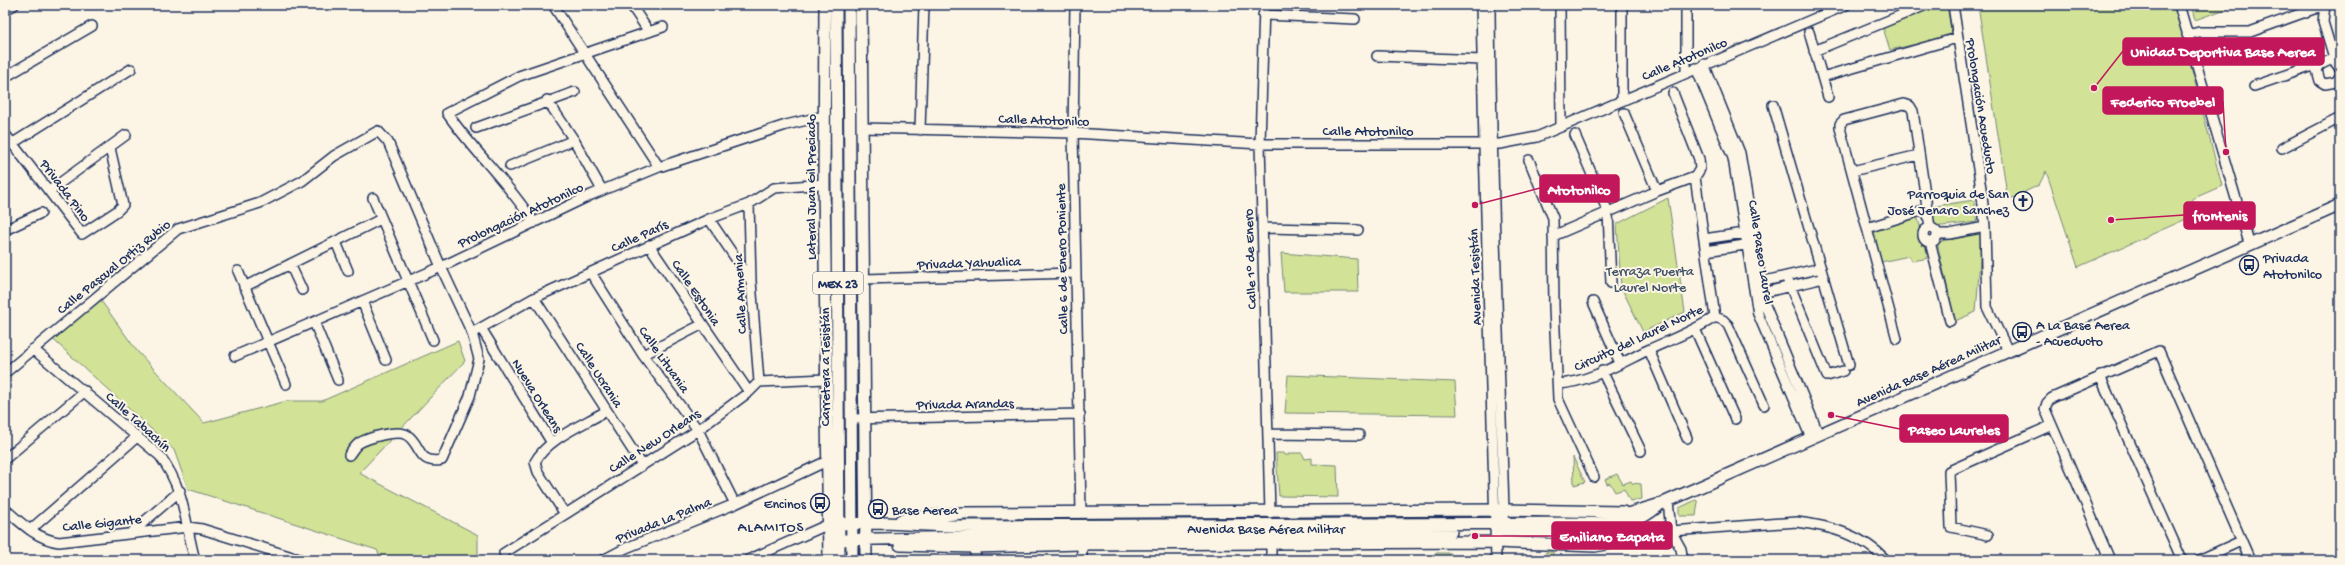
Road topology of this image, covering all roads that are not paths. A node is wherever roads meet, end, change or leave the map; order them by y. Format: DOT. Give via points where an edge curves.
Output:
graph roads {
  1 [pos="14,5"];
  2 [pos="553,5"];
  3 [pos="631,5"];
  4 [pos="825,5"];
  5 [pos="836,5"];
  6 [pos="849,5"];
  7 [pos="861,5"];
  8 [pos="924,5"];
  9 [pos="1076,5"];
  10 [pos="1264,5"];
  11 [pos="1482,5"];
  12 [pos="1490,5"];
  13 [pos="1560,5"];
  14 [pos="1622,5"];
  15 [pos="1686,5"];
  16 [pos="1846,5"];
  17 [pos="1926,5"];
  18 [pos="1952,5"];
  19 [pos="2179,5"];
  20 [pos="2325,5"];
  21 [pos="5,10"];
  22 [pos="1264,15"];
  23 [pos="1355,19"];
  24 [pos="92,26"];
  25 [pos="663,27"];
  26 [pos="649,32"];
  27 [pos="1809,32"];
  28 [pos="2187,35"];
  29 [pos="1957,38"];
  30 [pos="849,43"];
  31 [pos="861,43"];
  32 [pos="1814,51"];
  33 [pos="585,54"];
  34 [pos="1377,56"];
  35 [pos="1482,60"];
  36 [pos="1700,66"];
  37 [pos="2338,66"];
  38 [pos="131,70"];
  39 [pos="2317,70"];
  40 [pos="1686,72"];
  41 [pos="2340,76"];
  42 [pos="5,77"];
  43 [pos="1822,77"];
  44 [pos="2254,86"];
  45 [pos="574,92"];
  46 [pos="1673,94"];
  47 [pos="1828,97"];
  48 [pos="547,100"];
  49 [pos="1622,101"];
  50 [pos="1772,105"];
  51 [pos="1624,113"];
  52 [pos="824,116"];
  53 [pos="2340,118"];
  54 [pos="1561,127"];
  55 [pos="476,128"];
  56 [pos="862,128"];
  57 [pos="920,130"];
  58 [pos="1073,133"];
  59 [pos="5,134"];
  60 [pos="126,135"];
  61 [pos="1575,135"];
  62 [pos="574,140"];
  63 [pos="13,144"];
  64 [pos="1260,144"];
  65 [pos="1487,145"];
  66 [pos="110,148"];
  67 [pos="2282,148"];
  68 [pos="1919,155"];
  69 [pos="1529,160"];
  70 [pos="510,166"];
  71 [pos="659,167"];
  72 [pos="1852,172"];
  73 [pos="1695,177"];
  74 [pos="824,184"];
  75 [pos="48,190"];
  76 [pos="602,190"];
  77 [pos="1656,191"];
  78 [pos="373,198"];
  79 [pos="749,204"];
  80 [pos="2340,204"];
  81 [pos="1927,209"];
  82 [pos="1608,212"];
  83 [pos="41,213"];
  84 [pos="381,219"];
  85 [pos="708,219"];
  86 [pos="534,223"];
  87 [pos="1985,227"];
  88 [pos="1262,228"];
  89 [pos="1868,228"];
  90 [pos="5,230"];
  91 [pos="1358,230"];
  92 [pos="1933,231"];
  93 [pos="1749,232"];
  94 [pos="1553,236"];
  95 [pos="1704,239"];
  96 [pos="336,242"];
  97 [pos="1751,244"];
  98 [pos="2249,244"];
  99 [pos="649,245"];
  100 [pos="1706,251"];
  101 [pos="290,264"];
  102 [pos="441,266"];
  103 [pos="1821,268"];
  104 [pos="238,271"];
  105 [pos="348,271"];
  106 [pos="591,273"];
  107 [pos="1075,273"];
  108 [pos="1786,276"];
  109 [pos="1824,278"];
  110 [pos="863,279"];
  111 [pos="408,281"];
  112 [pos="751,281"];
  113 [pos="1611,283"];
  114 [pos="1757,283"];
  115 [pos="1788,286"];
  116 [pos="244,287"];
  117 [pos="302,290"];
  118 [pos="1758,294"];
  119 [pos="534,298"];
  120 [pos="362,302"];
  121 [pos="1593,302"];
  122 [pos="1714,317"];
  123 [pos="1950,321"];
  124 [pos="314,322"];
  125 [pos="701,325"];
  126 [pos="481,328"];
  127 [pos="1695,329"];
  128 [pos="472,333"];
  129 [pos="1897,339"];
  130 [pos="433,340"];
  131 [pos="267,342"];
  132 [pos="33,349"];
  133 [pos="1649,350"];
  134 [pos="2008,351"];
  135 [pos="644,355"];
  136 [pos="235,356"];
  137 [pos="386,360"];
  138 [pos="1620,363"];
  139 [pos="1602,371"];
  140 [pos="5,373"];
  141 [pos="2100,376"];
  142 [pos="826,379"];
  143 [pos="338,380"];
  144 [pos="759,382"];
  145 [pos="286,384"];
  146 [pos="1559,384"];
  147 [pos="85,391"];
  148 [pos="749,392"];
  149 [pos="1764,405"];
  150 [pos="606,411"];
  151 [pos="1080,414"];
  152 [pos="852,419"];
  153 [pos="864,419"];
  154 [pos="1735,419"];
  155 [pos="2050,426"];
  156 [pos="698,430"];
  157 [pos="1268,434"];
  158 [pos="1359,435"];
  159 [pos="138,436"];
  160 [pos="1815,436"];
  161 [pos="1688,438"];
  162 [pos="552,443"];
  163 [pos="1641,451"];
  164 [pos="349,455"];
  165 [pos="5,460"];
  166 [pos="827,460"];
  167 [pos="642,465"];
  168 [pos="1594,477"];
  169 [pos="180,492"];
  170 [pos="1664,502"];
  171 [pos="735,504"];
  172 [pos="5,509"];
  173 [pos="1500,510"];
  174 [pos="1081,512"];
  175 [pos="1270,513"];
  176 [pos="1630,513"];
  177 [pos="565,514"];
  178 [pos="1644,518"];
  179 [pos="885,523"];
  180 [pos="834,524"];
  181 [pos="852,524"];
  182 [pos="865,524"];
  183 [pos="188,527"];
  184 [pos="30,530"];
  185 [pos="1672,531"];
  186 [pos="131,533"];
  187 [pos="1988,535"];
  188 [pos="1498,538"];
  189 [pos="834,540"];
  190 [pos="852,540"];
  191 [pos="866,540"];
  192 [pos="880,540"];
  193 [pos="2241,541"];
  194 [pos="1614,542"];
  195 [pos="1271,543"];
  196 [pos="1082,544"];
  197 [pos="973,547"];
  198 [pos="504,553"];
  199 [pos="2217,556"];
  200 [pos="195,560"];
  201 [pos="302,560"];
  202 [pos="603,560"];
  203 [pos="748,560"];
  204 [pos="829,560"];
  205 [pos="839,560"];
  206 [pos="852,560"];
  207 [pos="866,560"];
  208 [pos="977,560"];
  209 [pos="1082,560"];
  210 [pos="1271,560"];
  211 [pos="1683,560"];
  212 [pos="1886,560"];
  213 [pos="2110,560"];
  214 [pos="2182,560"];
  215 [pos="2200,560"];
  216 [pos="2250,560"];
  1 -- 21 [label="street"];
  2 -- 33 [label="street"];
  3 -- 26 [label="street"];
  4 -- 52 [label="main road, Lateral Juan Gil Preciado"];
  5 -- 180 [label="main road, Carretera a Tesistán / MEX 23"];
  6 -- 30 [label="main road, Carretera a Tesistán / MEX 23"];
  7 -- 31 [label="main road"];
  8 -- 57 [label="street"];
  9 -- 58 [label="street, Calle 6 de Enero Poniente"];
  10 -- 22 [label="street, Calle 1° de Enero"];
  11 -- 35 [label="street, Avenida Tesistán"];
  12 -- 65 [label="street, Avenida Tesistán"];
  13 -- 54 [label="street"];
  14 -- 49 [label="street"];
  15 -- 40 [label="street"];
  16 -- 36 [label="street, Calle Atotonilco"];
  17 -- 32 [label="street"];
  18 -- 29 [label="street, Prolongación Acueducto"];
  19 -- 28 [label="street"];
  20 -- 28 [label="street" via="2250,32 2199,32"];
  20 -- 37 [label="street" via="2323,22"];
  22 -- 23 [label="street"];
  22 -- 64 [label="street, Calle 1° de Enero"];
  24 -- 42 [label="street"];
  25 -- 26 [label="street"];
  26 -- 33 [label="street"];
  27 -- 32 [label="street"];
  28 -- 98 [label="street"];
  29 -- 43 [label="street"];
  29 -- 87 [label="street, Prolongación Acueducto"];
  30 -- 31 [label="main road"];
  30 -- 152 [label="main road, Carretera a Tesistán / MEX 23"];
  31 -- 56 [label="main road"];
  32 -- 43 [label="street"];
  33 -- 71 [label="street"];
  33 -- 86 [label="street" via="519,76 447,113 466,140 520,201"];
  34 -- 35 [label="street"];
  35 -- 65 [label="street, Avenida Tesistán"];
  36 -- 40 [label="street, Calle Atotonilco"];
  36 -- 93 [label="street, Calle Paseo Laurel" via="1740,153"];
  37 -- 39 [label="street" via="2324,61"];
  38 -- 63 [label="street"];
  39 -- 41 [label="street" via="2320,81 2325,84 2336,82"];
  39 -- 44 [label="street" via="2313,66"];
  40 -- 49 [label="street, Calle Atotonilco"];
  43 -- 47 [label="street"];
  45 -- 48 [label="street"];
  46 -- 73 [label="street, Circuito del Laurel Norte" via="1699,159 1700,169"];
  48 -- 55 [label="street"];
  48 -- 62 [label="street"];
  49 -- 54 [label="street, Calle Atotonilco"];
  50 -- 103 [label="street"];
  51 -- 77 [label="street"];
  52 -- 71 [label="street, Prolongación Atotonilco" via="786,125"];
  52 -- 74 [label="main road, Lateral Juan Gil Preciado"];
  53 -- 67 [label="street"];
  54 -- 65 [label="street, Calle Atotonilco" via="1528,140"];
  56 -- 57 [label="street, Calle Atotonilco"];
  56 -- 110 [label="main road"];
  57 -- 58 [label="street, Calle Atotonilco"];
  58 -- 64 [label="street, Calle Atotonilco"];
  58 -- 107 [label="street, Calle 6 de Enero Poniente"];
  59 -- 63 [label="street, Privada Pino"];
  60 -- 66 [label="street"];
  61 -- 82 [label="street"];
  62 -- 70 [label="street"];
  62 -- 76 [label="street"];
  63 -- 75 [label="street, Privada Pino"];
  64 -- 65 [label="street, Calle Atotonilco"];
  64 -- 88 [label="street, Calle 1° de Enero"];
  65 -- 173 [label="street, Avenida Tesistán"];
  66 -- 75 [label="street"];
  66 -- 75 [label="street, Privada Pino" via="123,205 117,211 82,234"];
  68 -- 72 [label="street"];
  68 -- 72 [label="street" via="1913,112 1910,106 1904,104 1844,120 1840,124"];
  68 -- 81 [label="street"];
  69 -- 94 [label="street, Circuito del Laurel Norte" via="1553,218"];
  71 -- 76 [label="street, Prolongación Atotonilco"];
  72 -- 89 [label="street"];
  73 -- 77 [label="street"];
  73 -- 95 [label="street, Circuito del Laurel Norte"];
  74 -- 79 [label="street, Calle París" via="774,188"];
  74 -- 142 [label="main road, Lateral Juan Gil Preciado"];
  76 -- 86 [label="street, Prolongación Atotonilco"];
  77 -- 82 [label="street"];
  78 -- 84 [label="street"];
  79 -- 85 [label="street, Calle París"];
  79 -- 112 [label="street, Calle Armenia"];
  80 -- 98 [label="main road, Avenida Base Aérea Militar"];
  81 -- 89 [label="street"];
  81 -- 92 [label="street"];
  82 -- 94 [label="street"];
  82 -- 113 [label="street"];
  83 -- 90 [label="street"];
  84 -- 96 [label="street"];
  84 -- 111 [label="street"];
  85 -- 99 [label="street, Calle París"];
  85 -- 112 [label="street"];
  86 -- 102 [label="street, Prolongación Atotonilco"];
  87 -- 92 [label="street" via="1974,230"];
  87 -- 134 [label="street, Prolongación Acueducto" via="1987,307"];
  88 -- 91 [label="street"];
  88 -- 157 [label="street, Calle 1° de Enero"];
  89 -- 129 [label="street"];
  92 -- 123 [label="street" via="1935,240 1930,242"];
  93 -- 95 [label="street"];
  93 -- 97 [label="street, Calle Paseo Laurel"];
  94 -- 146 [label="street, Circuito del Laurel Norte"];
  95 -- 100 [label="street, Circuito del Laurel Norte"];
  96 -- 101 [label="street"];
  96 -- 105 [label="street"];
  97 -- 100 [label="street"];
  97 -- 114 [label="street, Calle Paseo Laurel"];
  98 -- 134 [label="main road, Avenida Base Aérea Militar"];
  99 -- 106 [label="street, Calle París"];
  99 -- 125 [label="street, Calle Estonia"];
  100 -- 122 [label="street, Circuito del Laurel Norte"];
  101 -- 116 [label="street"];
  101 -- 117 [label="street"];
  102 -- 111 [label="street, Prolongación Atotonilco"];
  102 -- 128 [label="street, Calle Pascual Ortiz Rubio"];
  102 -- 132 [label="street, Calle Pascual Ortiz Rubio" via="388,142 378,131 334,156 302,181 260,203 178,229"];
  103 -- 108 [label="street"];
  103 -- 109 [label="street"];
  104 -- 116 [label="street"];
  106 -- 119 [label="street, Calle París"];
  106 -- 135 [label="street, Calle Lituania"];
  107 -- 110 [label="street, Privada Yahualica"];
  107 -- 151 [label="street, Calle 6 de Enero Poniente"];
  108 -- 114 [label="street"];
  108 -- 115 [label="street"];
  109 -- 115 [label="street"];
  109 -- 115 [label="street" via="1846,368 1827,376"];
  110 -- 153 [label="main road"];
  111 -- 120 [label="street, Prolongación Atotonilco"];
  111 -- 130 [label="street"];
  112 -- 144 [label="street, Calle Armenia"];
  114 -- 118 [label="street, Calle Paseo Laurel"];
  115 -- 118 [label="street"];
  116 -- 131 [label="street"];
  118 -- 160 [label="street, Calle Paseo Laurel" via="1767,311"];
  119 -- 126 [label="street, Calle París"];
  119 -- 150 [label="street, Calle Ucrania"];
  120 -- 124 [label="street, Prolongación Atotonilco"];
  120 -- 137 [label="street"];
  121 -- 138 [label="street"];
  122 -- 127 [label="street, Circuito del Laurel Norte"];
  122 -- 149 [label="street" via="1728,325"];
  124 -- 131 [label="street, Prolongación Atotonilco"];
  124 -- 143 [label="street"];
  125 -- 135 [label="street"];
  125 -- 148 [label="street, Calle Estonia"];
  126 -- 128 [label="street, Calle París"];
  126 -- 162 [label="street, Nueva Orleans"];
  127 -- 133 [label="street, Circuito del Laurel Norte"];
  127 -- 154 [label="street"];
  128 -- 164 [label="street, Calle Pascual Ortiz Rubio" via="478,359 470,396 442,460 433,462 424,458 407,436 401,433 375,436 357,444"];
  131 -- 136 [label="street, Prolongación Atotonilco"];
  131 -- 145 [label="street"];
  132 -- 140 [label="street"];
  132 -- 147 [label="street, Calle Tabachín"];
  133 -- 138 [label="street, Circuito del Laurel Norte"];
  133 -- 161 [label="street"];
  134 -- 160 [label="main road, Avenida Base Aérea Militar"];
  135 -- 156 [label="street, Calle Lituania"];
  138 -- 139 [label="street, Circuito del Laurel Norte"];
  139 -- 146 [label="street, Circuito del Laurel Norte" via="1573,382"];
  139 -- 163 [label="street"];
  141 -- 155 [label="street" via="2046,402 2045,409"];
  141 -- 193 [label="street" via="2159,351"];
  141 -- 214 [label="street"];
  142 -- 144 [label="street"];
  142 -- 166 [label="main road, Lateral Juan Gil Preciado"];
  144 -- 148 [label="street, Calle New Orleans"];
  146 -- 168 [label="street" via="1558,399"];
  147 -- 159 [label="street, Calle Tabachín"];
  147 -- 165 [label="street"];
  148 -- 156 [label="street, Calle New Orleans"];
  150 -- 162 [label="street"];
  150 -- 167 [label="street, Calle Ucrania"];
  151 -- 153 [label="street, Privada Arandas"];
  151 -- 174 [label="street, Calle 6 de Enero Poniente"];
  152 -- 153 [label="street, Privada Arandas"];
  152 -- 181 [label="main road, Carretera a Tesistán / MEX 23"];
  153 -- 182 [label="main road"];
  155 -- 187 [label="street" via="1949,471 1951,527"];
  155 -- 213 [label="street"];
  156 -- 167 [label="street, Calle New Orleans"];
  156 -- 171 [label="street, Calle Lituania"];
  157 -- 158 [label="street"];
  157 -- 175 [label="street, Calle 1° de Enero"];
  159 -- 169 [label="street, Calle Tabachín" via="160,456 172,472"];
  159 -- 184 [label="street"];
  160 -- 170 [label="main road, Avenida Base Aérea Militar"];
  162 -- 177 [label="street, Nueva Orleans" via="540,452 535,462 538,472"];
  166 -- 171 [label="street, Privada La Palma"];
  166 -- 180 [label="main road, Lateral Juan Gil Preciado"];
  167 -- 177 [label="street, Calle New Orleans"];
  169 -- 183 [label="street, Calle Tabachín"];
  169 -- 186 [label="street"];
  170 -- 176 [label="main road, Avenida Base Aérea Militar"];
  170 -- 178 [label="main road, Avenida Base Aérea Militar"];
  170 -- 185 [label="street"];
  171 -- 202 [label="street, Privada La Palma" via="626,548"];
  172 -- 184 [label="street, Calle Gigante"];
  173 -- 175 [label="main road, Avenida Base Aérea Militar"];
  173 -- 176 [label="main road, Avenida Base Aérea Militar"];
  173 -- 188 [label="street, Avenida Tesistán"];
  174 -- 175 [label="main road, Avenida Base Aérea Militar"];
  174 -- 179 [label="main road, Avenida Base Aérea Militar" via="963,513 912,517"];
  176 -- 188 [label="main road, Avenida Base Aérea Militar" via="1597,523"];
  177 -- 198 [label="street, Calle New Orleans"];
  178 -- 188 [label="main road, Avenida Base Aérea Militar" via="1592,534"];
  178 -- 194 [label="main road, Avenida Base Aérea Militar"];
  179 -- 182 [label="main road, Avenida Base Aérea Militar"];
  179 -- 188 [label="main road, Avenida Base Aérea Militar"];
  180 -- 181 [label="main road, Avenida Base Aérea Militar"];
  180 -- 189 [label="main road, Lateral Juan Gil Preciado"];
  180 -- 203 [label="street"];
  181 -- 182 [label="main road, Avenida Base Aérea Militar"];
  181 -- 190 [label="main road, Carretera a Tesistán / MEX 23"];
  182 -- 191 [label="main road"];
  183 -- 186 [label="street, Calle Gigante"];
  183 -- 200 [label="street, Calle Tabachín"];
  183 -- 201 [label="street, Calle Gigante"];
  184 -- 186 [label="street, Calle Gigante" via="48,540 59,542"];
  185 -- 194 [label="main road"];
  185 -- 211 [label="street" via="1681,549"];
  185 -- 212 [label="street" via="1797,522 1814,524 1849,534 1866,543"];
  188 -- 192 [label="main road, Avenida Base Aérea Militar" via="1046,535"];
  188 -- 194 [label="main road, Avenida Base Aérea Militar" via="1595,546"];
  188 -- 195 [label="main road, Avenida Base Aérea Militar"];
  189 -- 190 [label="main road, Avenida Base Aérea Militar"];
  189 -- 204 [label="main road, Lateral Juan Gil Preciado"];
  189 -- 205 [label="main road"];
  190 -- 191 [label="main road, Avenida Base Aérea Militar"];
  190 -- 206 [label="main road, Carretera a Tesistán / MEX 23"];
  191 -- 192 [label="main road, Avenida Base Aérea Militar"];
  191 -- 207 [label="main road"];
  192 -- 197 [label="main road, Avenida Base Aérea Militar" via="900,545"];
  193 -- 199 [label="street"];
  193 -- 216 [label="street"];
  195 -- 196 [label="main road, Avenida Base Aérea Militar"];
  195 -- 210 [label="street"];
  196 -- 197 [label="main road, Avenida Base Aérea Militar"];
  196 -- 209 [label="street"];
  197 -- 208 [label="street"];
  199 -- 215 [label="street"];
}
